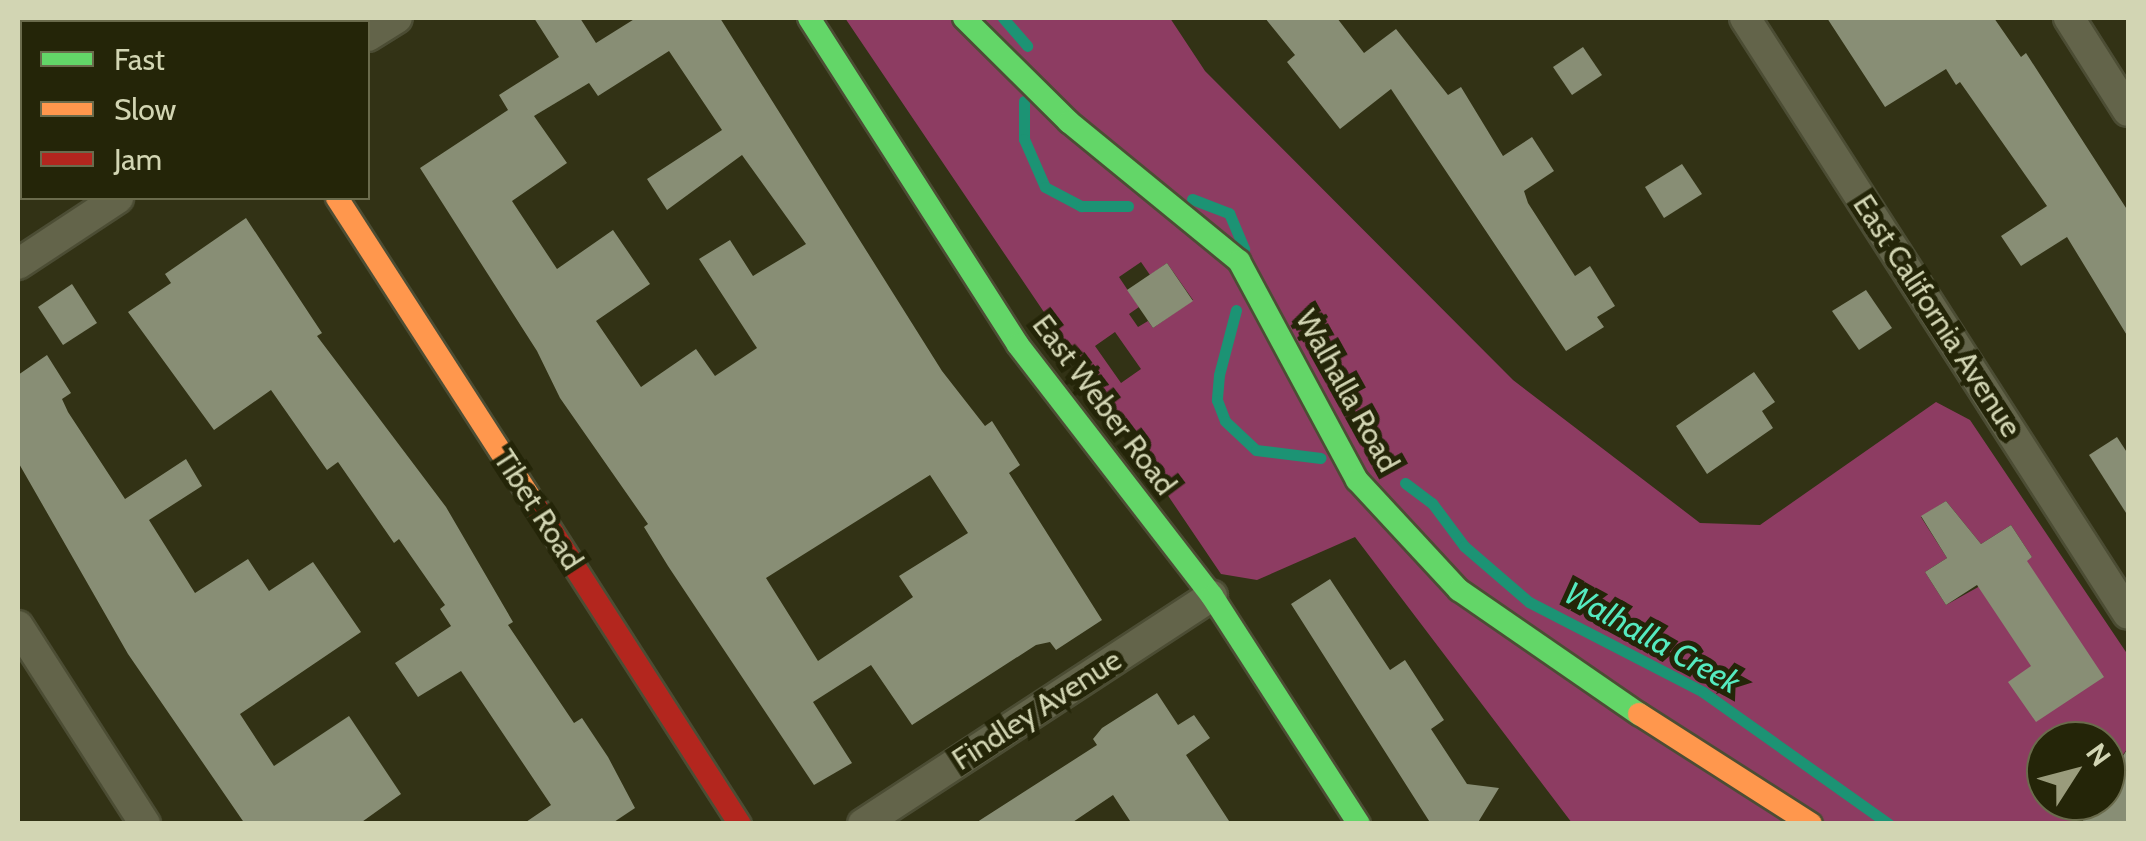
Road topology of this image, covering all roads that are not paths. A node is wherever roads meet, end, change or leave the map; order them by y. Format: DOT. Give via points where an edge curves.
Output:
graph roads {
  1 [pos="397,18"];
  2 [pos="809,18"];
  3 [pos="964,18"];
  4 [pos="1745,18"];
  5 [pos="2069,18"];
  6 [pos="370,35"];
  7 [pos="2128,110"];
  8 [pos="115,200"];
  9 [pos="337,200"];
  10 [pos="18,264"];
  11 [pos="1212,596"];
  12 [pos="2128,614"];
  13 [pos="18,626"];
  14 [pos="145,824"];
  15 [pos="740,824"];
  16 [pos="863,824"];
  17 [pos="1359,824"];
  18 [pos="1811,824"];
  1 -- 6 [label="street"];
  2 -- 11 [label="street, East Weber Road" via="1018,345"];
  3 -- 18 [label="street, Walhalla Road" via="1069,122 1238,261 1357,480 1459,590"];
  4 -- 12 [label="street, East California Avenue"];
  5 -- 7 [label="street"];
  8 -- 10 [label="street"];
  9 -- 15 [label="street, Tibet Road"];
  11 -- 16 [label="street, Findley Avenue"];
  11 -- 17 [label="street, East Weber Road"];
  13 -- 14 [label="street"];
}
